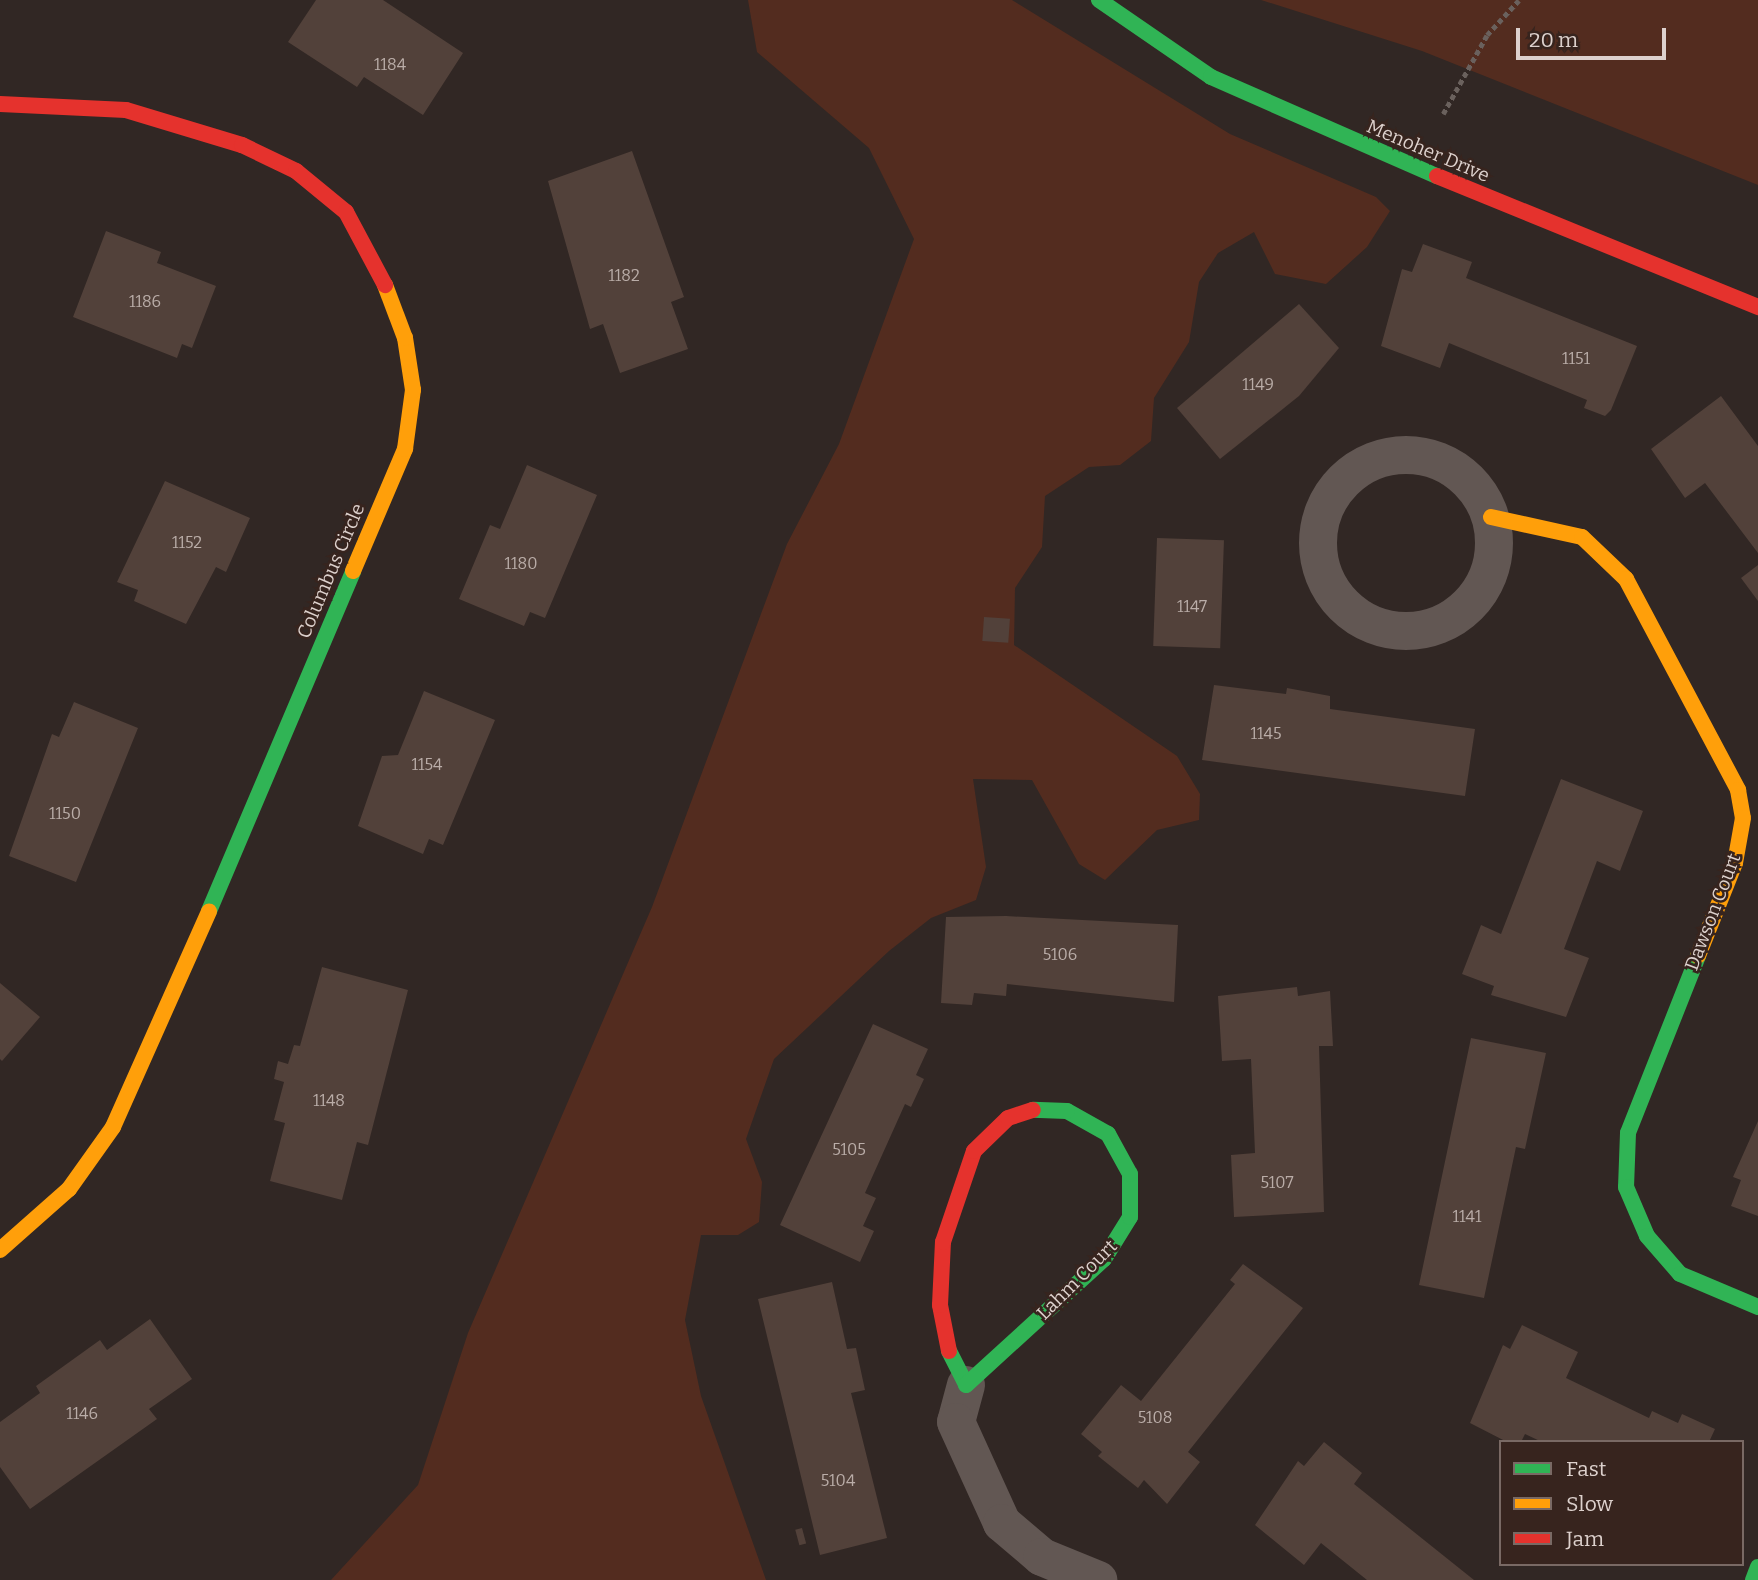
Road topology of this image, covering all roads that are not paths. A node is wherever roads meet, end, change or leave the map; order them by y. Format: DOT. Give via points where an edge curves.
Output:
graph roads {
  1 [pos="1099,0"];
  2 [pos="0,104"];
  3 [pos="1758,307"];
  4 [pos="1491,517"];
  5 [pos="0,1250"];
  6 [pos="1758,1307"];
  7 [pos="966,1385"];
  8 [pos="1758,1567"];
  9 [pos="1098,1580"];
  10 [pos="1753,1580"];
  1 -- 3 [label="street, Menoher Drive" via="1211,77 1282,113"];
  2 -- 5 [label="street, Columbus Circle" via="126,110 242,145 296,171 346,212 372,251 405,338 412,390 405,449 141,1071 113,1127 69,1189"];
  4 -- 4 [label="street" via="1494,552 1485,584 1462,612 1432,628 1397,631 1364,621 1337,600 1320,569 1317,534 1327,501 1348,474 1380,457 1414,454 1447,464 1474,486"];
  4 -- 6 [label="street, Dawson Court" via="1582,537 1626,579 1738,790 1743,818 1735,863 1628,1133 1626,1187 1647,1236 1679,1274"];
  7 -- 7 [label="street, Lahm Court" via="947,1347 938,1280 954,1202 974,1151 989,1132 1033,1110 1067,1111 1095,1123 1123,1154 1133,1198 1129,1217 1104,1259"];
  7 -- 9 [label="street" via="956,1422 1002,1523 1042,1557"];
  8 -- 10 [label="street"];
}
